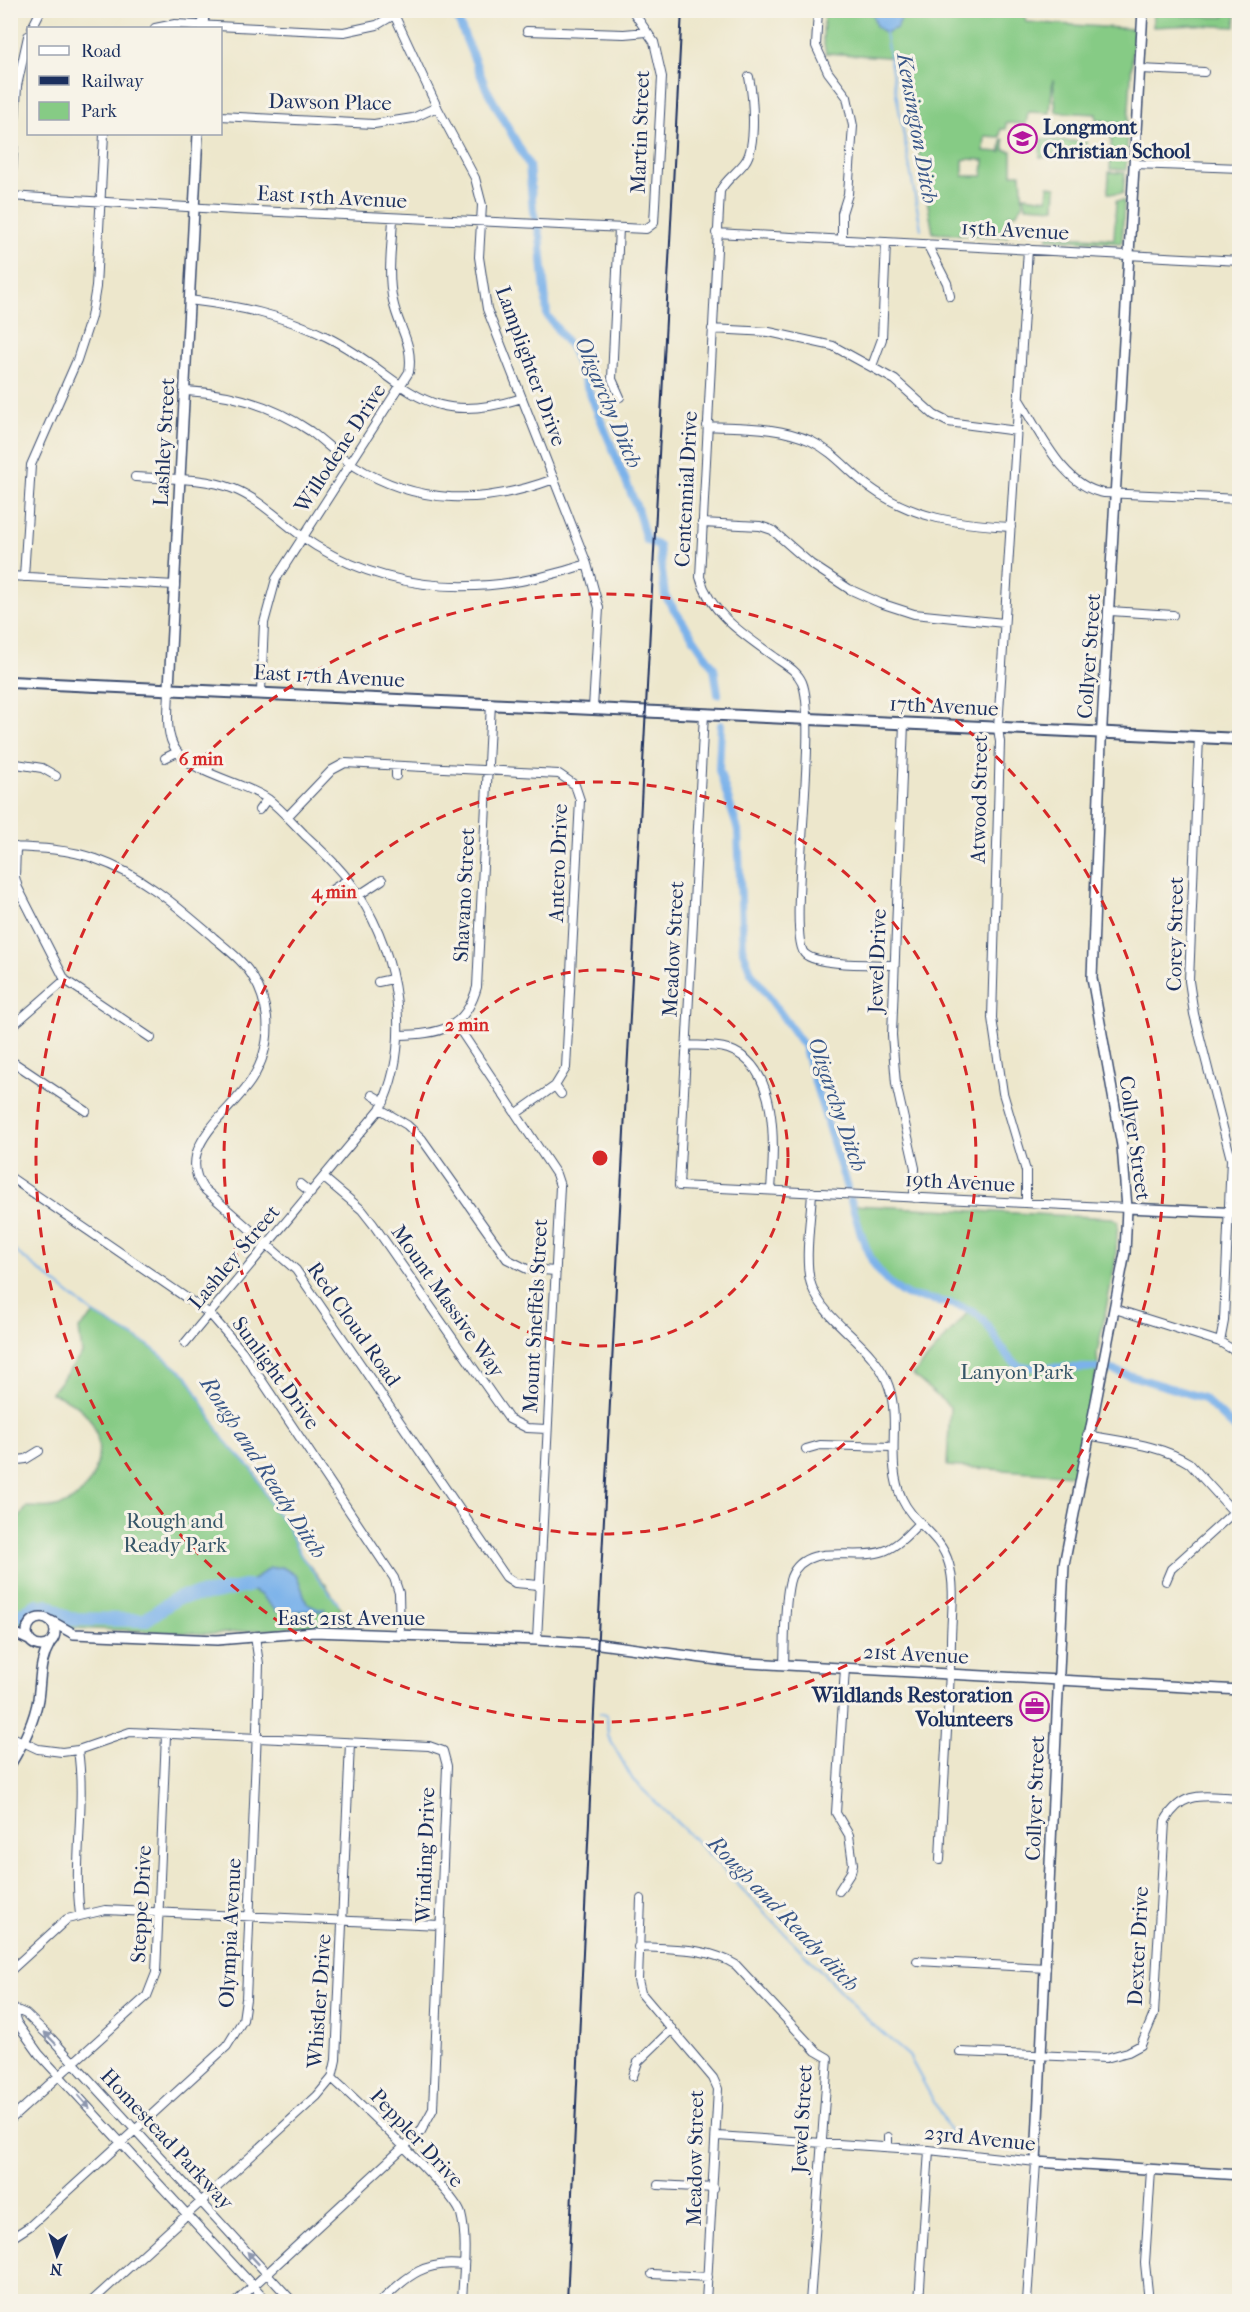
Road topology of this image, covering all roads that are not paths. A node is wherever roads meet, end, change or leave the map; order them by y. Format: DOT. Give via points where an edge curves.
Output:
graph roads {
  1 [pos="41,10"];
  2 [pos="204,10"];
  3 [pos="632,10"];
  4 [pos="818,10"];
  5 [pos="1143,10"];
  6 [pos="393,13"];
  7 [pos="32,27"];
  8 [pos="160,27"];
  9 [pos="203,27"];
  10 [pos="222,28"];
  11 [pos="527,31"];
  12 [pos="647,32"];
  13 [pos="27,41"];
  14 [pos="1140,69"];
  15 [pos="1204,72"];
  16 [pos="749,77"];
  17 [pos="437,107"];
  18 [pos="222,116"];
  19 [pos="104,135"];
  20 [pos="198,135"];
  21 [pos="1135,164"];
  22 [pos="1239,168"];
  23 [pos="11,196"];
  24 [pos="101,202"];
  25 [pos="10,207"];
  26 [pos="194,208"];
  27 [pos="393,218"];
  28 [pos="482,221"];
  29 [pos="652,226"];
  30 [pos="619,228"];
  31 [pos="716,233"];
  32 [pos="842,238"];
  33 [pos="886,242"];
  34 [pos="927,244"];
  35 [pos="1028,249"];
  36 [pos="1130,255"];
  37 [pos="1239,261"];
  38 [pos="950,296"];
  39 [pos="189,300"];
  40 [pos="712,329"];
  41 [pos="872,366"];
  42 [pos="401,387"];
  43 [pos="186,391"];
  44 [pos="620,397"];
  45 [pos="522,398"];
  46 [pos="1018,398"];
  47 [pos="707,426"];
  48 [pos="1017,431"];
  49 [pos="351,464"];
  50 [pos="135,477"];
  51 [pos="554,479"];
  52 [pos="180,480"];
  53 [pos="1116,493"];
  54 [pos="1239,499"];
  55 [pos="702,523"];
  56 [pos="1011,526"];
  57 [pos="302,538"];
  58 [pos="587,564"];
  59 [pos="10,576"];
  60 [pos="24,577"];
  61 [pos="175,585"];
  62 [pos="1110,611"];
  63 [pos="1173,615"];
  64 [pos="1005,623"];
  65 [pos="10,682"];
  66 [pos="169,688"];
  67 [pos="261,692"];
  68 [pos="491,703"];
  69 [pos="593,708"];
  70 [pos="646,711"];
  71 [pos="704,714"];
  72 [pos="806,719"];
  73 [pos="904,723"];
  74 [pos="998,728"];
  75 [pos="1102,733"];
  76 [pos="1198,737"];
  77 [pos="1239,740"];
  78 [pos="177,752"];
  79 [pos="165,758"];
  80 [pos="212,760"];
  81 [pos="10,763"];
  82 [pos="396,766"];
  83 [pos="488,768"];
  84 [pos="208,771"];
  85 [pos="56,776"];
  86 [pos="396,776"];
  87 [pos="267,799"];
  88 [pos="259,810"];
  89 [pos="287,817"];
  90 [pos="13,847"];
  91 [pos="347,880"];
  92 [pos="382,880"];
  93 [pos="333,889"];
  94 [pos="359,895"];
  95 [pos="894,965"];
  96 [pos="392,979"];
  97 [pos="64,980"];
  98 [pos="378,982"];
  99 [pos="456,1024"];
  100 [pos="10,1028"];
  101 [pos="399,1035"];
  102 [pos="151,1038"];
  103 [pos="686,1045"];
  104 [pos="10,1060"];
  105 [pos="555,1086"];
  106 [pos="561,1094"];
  107 [pos="372,1095"];
  108 [pos="382,1105"];
  109 [pos="86,1111"];
  110 [pos="517,1113"];
  111 [pos="10,1177"];
  112 [pos="324,1178"];
  113 [pos="300,1184"];
  114 [pos="679,1186"];
  115 [pos="771,1190"];
  116 [pos="812,1192"];
  117 [pos="311,1193"];
  118 [pos="914,1198"];
  119 [pos="1026,1203"];
  120 [pos="1127,1208"];
  121 [pos="1235,1213"];
  122 [pos="268,1244"];
  123 [pos="556,1271"];
  124 [pos="1115,1309"];
  125 [pos="210,1314"];
  126 [pos="185,1342"];
  127 [pos="1220,1342"];
  128 [pos="1239,1354"];
  129 [pos="547,1429"];
  130 [pos="1087,1435"];
  131 [pos="892,1447"];
  132 [pos="806,1449"];
  133 [pos="39,1451"];
  134 [pos="10,1461"];
  135 [pos="1234,1512"];
  136 [pos="1239,1520"];
  137 [pos="920,1522"];
  138 [pos="1166,1581"];
  139 [pos="538,1585"];
  140 [pos="51,1621"];
  141 [pos="29,1624"];
  142 [pos="11,1631"];
  143 [pos="74,1634"];
  144 [pos="400,1635"];
  145 [pos="255,1636"];
  146 [pos="537,1640"];
  147 [pos="30,1641"];
  148 [pos="51,1642"];
  149 [pos="592,1643"];
  150 [pos="40,1664"];
  151 [pos="784,1665"];
  152 [pos="845,1668"];
  153 [pos="950,1674"];
  154 [pos="1057,1680"];
  155 [pos="1239,1690"];
  156 [pos="166,1735"];
  157 [pos="10,1736"];
  158 [pos="257,1739"];
  159 [pos="25,1741"];
  160 [pos="350,1743"];
  161 [pos="78,1750"];
  162 [pos="10,1765"];
  163 [pos="1239,1798"];
  164 [pos="940,1860"];
  165 [pos="839,1891"];
  166 [pos="641,1899"];
  167 [pos="159,1913"];
  168 [pos="80,1914"];
  169 [pos="249,1917"];
  170 [pos="343,1921"];
  171 [pos="440,1925"];
  172 [pos="638,1947"];
  173 [pos="917,1961"];
  174 [pos="1046,1968"];
  175 [pos="10,1971"];
  176 [pos="10,2007"];
  177 [pos="672,2030"];
  178 [pos="960,2052"];
  179 [pos="1042,2056"];
  180 [pos="73,2063"];
  181 [pos="60,2075"];
  182 [pos="633,2076"];
  183 [pos="333,2078"];
  184 [pos="10,2120"];
  185 [pos="136,2130"];
  186 [pos="717,2136"];
  187 [pos="888,2137"];
  188 [pos="121,2143"];
  189 [pos="820,2143"];
  190 [pos="888,2147"];
  191 [pos="404,2148"];
  192 [pos="929,2150"];
  193 [pos="1036,2162"];
  194 [pos="1150,2170"];
  195 [pos="1239,2175"];
  196 [pos="658,2185"];
  197 [pos="714,2188"];
  198 [pos="201,2201"];
  199 [pos="186,2214"];
  200 [pos="10,2239"];
  201 [pos="464,2265"];
  202 [pos="267,2273"];
  203 [pos="652,2274"];
  204 [pos="708,2277"];
  205 [pos="253,2286"];
  206 [pos="91,2301"];
  207 [pos="236,2301"];
  208 [pos="268,2301"];
  209 [pos="293,2301"];
  210 [pos="380,2301"];
  211 [pos="462,2301"];
  212 [pos="706,2301"];
  213 [pos="810,2301"];
  214 [pos="919,2301"];
  215 [pos="1027,2301"];
  216 [pos="1149,2301"];
  1 -- 7 [label="street"];
  2 -- 9 [label="street"];
  3 -- 12 [label="street, Martin Street"];
  4 -- 32 [label="street" via="816,46 828,72 847,97 852,126"];
  5 -- 14 [label="street, Collyer Street"];
  6 -- 10 [label="street" via="377,25 344,32"];
  6 -- 17 [label="street, Lamplighter Drive"];
  8 -- 9 [label="street"];
  11 -- 12 [label="street"];
  12 -- 29 [label="street, Martin Street" via="660,59 662,77"];
  13 -- 23 [label="street" via="17,86"];
  14 -- 15 [label="street"];
  14 -- 21 [label="street, Collyer Street"];
  16 -- 31 [label="street, Centennial Drive" via="753,97 750,152 720,191"];
  17 -- 18 [label="street, Dawson Place" via="413,118 374,124"];
  17 -- 28 [label="street, Lamplighter Drive" via="475,178"];
  19 -- 24 [label="street"];
  20 -- 26 [label="street, Lashley Street"];
  21 -- 22 [label="street"];
  21 -- 36 [label="street, Collyer Street"];
  23 -- 24 [label="street, East 15th Avenue"];
  23 -- 25 [label="street"];
  24 -- 26 [label="street, East 15th Avenue"];
  24 -- 60 [label="street" via="91,317 77,360 31,465"];
  26 -- 27 [label="street, East 15th Avenue"];
  26 -- 39 [label="street, Lashley Street"];
  27 -- 28 [label="street, East 15th Avenue"];
  27 -- 42 [label="street, Willodene Drive" via="390,281 412,359"];
  28 -- 30 [label="street, East 15th Avenue"];
  28 -- 45 [label="street, Lamplighter Drive" via="479,257 487,309"];
  29 -- 30 [label="street, East 15th Avenue"];
  30 -- 44 [label="street" via="612,379"];
  31 -- 32 [label="street, 15th Avenue"];
  31 -- 40 [label="street, Centennial Drive"];
  32 -- 33 [label="street, 15th Avenue"];
  33 -- 34 [label="street, 15th Avenue"];
  33 -- 41 [label="street" via="882,339"];
  34 -- 35 [label="street, 15th Avenue"];
  34 -- 38 [label="street"];
  35 -- 36 [label="street, 15th Avenue"];
  35 -- 46 [label="street, Atwood Street"];
  36 -- 37 [label="street, 15th Avenue"];
  36 -- 53 [label="street, Collyer Street"];
  39 -- 42 [label="street" via="262,312 296,323 358,356"];
  39 -- 43 [label="street, Lashley Street"];
  40 -- 41 [label="street" via="805,338 833,346"];
  40 -- 47 [label="street, Centennial Drive"];
  41 -- 48 [label="street" via="948,422"];
  42 -- 45 [label="street" via="428,402 450,407 495,406"];
  42 -- 49 [label="street, Willodene Drive"];
  43 -- 49 [label="street" via="221,394 272,410 312,433"];
  43 -- 52 [label="street, Lashley Street"];
  45 -- 51 [label="street, Lamplighter Drive"];
  46 -- 48 [label="street, Atwood Street"];
  46 -- 53 [label="street" via="1074,480 1096,491"];
  47 -- 55 [label="street, Centennial Drive"];
  47 -- 56 [label="street" via="790,434 831,453 867,486 913,512 963,524"];
  48 -- 56 [label="street, Atwood Street"];
  49 -- 51 [label="street" via="387,482 438,497 498,496"];
  49 -- 57 [label="street, Willodene Drive"];
  50 -- 52 [label="street"];
  51 -- 58 [label="street, Lamplighter Drive"];
  52 -- 57 [label="street" via="236,490"];
  52 -- 61 [label="street, Lashley Street"];
  53 -- 54 [label="street"];
  53 -- 62 [label="street, Collyer Street"];
  55 -- 64 [label="street" via="772,530 811,564 849,589 880,603 914,614"];
  55 -- 72 [label="street, Centennial Drive" via="700,577 706,596 734,626 797,674 804,685"];
  56 -- 64 [label="street, Atwood Street"];
  57 -- 58 [label="street" via="372,572 431,585 467,588 520,583"];
  57 -- 67 [label="street, Willodene Drive" via="270,595 264,623"];
  58 -- 69 [label="street, Lamplighter Drive" via="599,608"];
  59 -- 60 [label="street"];
  60 -- 61 [label="street"];
  61 -- 66 [label="street, Lashley Street"];
  62 -- 63 [label="street"];
  62 -- 75 [label="street, Collyer Street"];
  64 -- 74 [label="street, Atwood Street"];
  65 -- 66 [label="main road, East 17th Avenue"];
  66 -- 67 [label="main road, East 17th Avenue"];
  66 -- 78 [label="street, Lashley Street" via="169,730"];
  67 -- 68 [label="main road, East 17th Avenue"];
  68 -- 69 [label="main road, East 17th Avenue"];
  68 -- 83 [label="street, Shavano Street"];
  69 -- 70 [label="main road, East 17th Avenue"];
  70 -- 71 [label="main road, 17th Avenue"];
  71 -- 72 [label="main road, 17th Avenue"];
  71 -- 103 [label="street, Meadow Street"];
  72 -- 73 [label="main road, 17th Avenue"];
  72 -- 95 [label="street, Centennial Drive" via="799,944 803,954 816,960"];
  73 -- 74 [label="main road, 17th Avenue"];
  73 -- 95 [label="street, Jewel Drive"];
  74 -- 75 [label="main road, 17th Avenue"];
  74 -- 119 [label="street, Atwood Street" via="994,1038 1003,1094 1026,1171"];
  75 -- 76 [label="main road, 17th Avenue"];
  75 -- 120 [label="street, Collyer Street" via="1092,978 1122,1146"];
  76 -- 77 [label="main road, 17th Avenue"];
  76 -- 121 [label="street, Corey Street" via="1189,981 1231,1159"];
  78 -- 79 [label="street"];
  78 -- 84 [label="street, Lashley Street"];
  80 -- 84 [label="street"];
  81 -- 85 [label="street" via="42,768"];
  82 -- 83 [label="street, Antero Drive"];
  82 -- 86 [label="street"];
  82 -- 89 [label="street, Antero Drive" via="345,763 329,768"];
  83 -- 99 [label="street, Shavano Street" via="477,987 466,1014"];
  83 -- 105 [label="street, Antero Drive" via="559,774 575,785 579,793 566,1068"];
  84 -- 87 [label="street, Lashley Street"];
  87 -- 88 [label="street"];
  87 -- 89 [label="street, Lashley Street"];
  89 -- 91 [label="street, Lashley Street"];
  90 -- 97 [label="street" via="18,888"];
  90 -- 122 [label="street, Red Cloud Road" via="70,852 123,870 171,901 242,962 254,978 266,1015 261,1061 252,1079 199,1145 193,1168 203,1188"];
  91 -- 93 [label="street"];
  91 -- 94 [label="street, Lashley Street"];
  92 -- 94 [label="street"];
  94 -- 96 [label="street, Lashley Street" via="385,951"];
  95 -- 118 [label="street, Jewel Drive" via="892,1035 896,1084 912,1151"];
  96 -- 98 [label="street"];
  96 -- 101 [label="street, Lashley Street"];
  97 -- 100 [label="street"];
  97 -- 102 [label="street"];
  99 -- 101 [label="street" via="424,1035"];
  99 -- 110 [label="street, Mount Sneffels Street"];
  101 -- 108 [label="street, Lashley Street" via="393,1079"];
  103 -- 114 [label="street, Meadow Street"];
  103 -- 115 [label="street" via="740,1054 757,1073 774,1134"];
  104 -- 109 [label="street"];
  105 -- 106 [label="street"];
  105 -- 110 [label="street"];
  107 -- 108 [label="street"];
  108 -- 112 [label="street, Lashley Street"];
  108 -- 123 [label="street" via="423,1139 507,1259 527,1269"];
  110 -- 123 [label="street, Mount Sneffels Street" via="560,1186"];
  111 -- 125 [label="street, Sunlight Drive"];
  112 -- 117 [label="street, Lashley Street"];
  112 -- 129 [label="street, Mount Massive Way" via="373,1224 509,1419 527,1428"];
  113 -- 117 [label="street"];
  114 -- 115 [label="street, 19th Avenue"];
  115 -- 116 [label="street, 19th Avenue"];
  116 -- 118 [label="street, 19th Avenue"];
  116 -- 131 [label="street" via="808,1272 812,1286 818,1299 881,1369 893,1409"];
  117 -- 122 [label="street, Lashley Street"];
  118 -- 119 [label="street, 19th Avenue"];
  119 -- 120 [label="street, 19th Avenue"];
  120 -- 121 [label="street, 19th Avenue"];
  120 -- 124 [label="street, Collyer Street" via="1125,1253"];
  121 -- 127 [label="street, Corey Street"];
  122 -- 125 [label="street, Lashley Street"];
  122 -- 139 [label="street, Red Cloud Road" via="296,1270 506,1577 515,1583"];
  123 -- 129 [label="street, Mount Sneffels Street"];
  124 -- 127 [label="street"];
  124 -- 130 [label="street, Collyer Street"];
  125 -- 126 [label="street, Lashley Street"];
  125 -- 144 [label="street, Sunlight Drive" via="242,1351 394,1578 399,1593"];
  127 -- 128 [label="street"];
  129 -- 139 [label="street, Mount Sneffels Street"];
  130 -- 135 [label="street" via="1164,1450 1181,1458"];
  130 -- 154 [label="street, Collyer Street" via="1064,1565"];
  131 -- 132 [label="street" via="820,1444"];
  131 -- 137 [label="street" via="896,1486"];
  133 -- 134 [label="street" via="26,1459"];
  135 -- 136 [label="street"];
  135 -- 138 [label="street" via="1172,1569"];
  137 -- 151 [label="street" via="885,1551 818,1556 797,1566 789,1586"];
  137 -- 153 [label="street" via="935,1536 950,1567"];
  139 -- 146 [label="street, Mount Sneffels Street"];
  140 -- 141 [label="street" via="39,1617"];
  140 -- 143 [label="street, East 21st Avenue"];
  140 -- 148 [label="street" via="55,1633"];
  141 -- 142 [label="street"];
  141 -- 147 [label="street"];
  142 -- 147 [label="street"];
  143 -- 145 [label="street, East 21st Avenue" via="216,1640"];
  143 -- 148 [label="street, East 21st Avenue"];
  144 -- 145 [label="street, East 21st Avenue" via="314,1632"];
  144 -- 146 [label="street, East 21st Avenue"];
  145 -- 158 [label="street, Olympia Avenue" via="259,1664"];
  146 -- 149 [label="street, East 21st Avenue"];
  147 -- 148 [label="street" via="41,1646"];
  147 -- 150 [label="street"];
  148 -- 150 [label="street"];
  149 -- 151 [label="street, 21st Avenue"];
  150 -- 159 [label="street" via="38,1698"];
  151 -- 152 [label="street, 21st Avenue"];
  152 -- 153 [label="street, 21st Avenue"];
  152 -- 165 [label="street" via="836,1813 849,1835 853,1864"];
  153 -- 154 [label="street, 21st Avenue"];
  153 -- 164 [label="street"];
  154 -- 155 [label="street, 21st Avenue"];
  154 -- 174 [label="street, Collyer Street"];
  156 -- 158 [label="street, Winding Drive"];
  156 -- 161 [label="street, Winding Drive" via="130,1732"];
  156 -- 167 [label="street, Steppe Drive"];
  157 -- 159 [label="street, Winding Drive"];
  158 -- 160 [label="street, Winding Drive"];
  158 -- 169 [label="street, Olympia Avenue"];
  159 -- 161 [label="street, Winding Drive" via="38,1749"];
  159 -- 162 [label="street"];
  160 -- 170 [label="street, Whistler Drive"];
  160 -- 171 [label="street, Winding Drive" via="429,1746 443,1751 447,1766"];
  161 -- 168 [label="street" via="82,1778"];
  163 -- 179 [label="street, Dexter Drive" via="1189,1797 1172,1808 1165,1821 1154,2014 1141,2045 1106,2058"];
  166 -- 172 [label="street, Meadow Street"];
  167 -- 168 [label="street" via="105,1910"];
  167 -- 169 [label="street"];
  167 -- 180 [label="street, Steppe Drive" via="156,1973 147,1996"];
  168 -- 175 [label="street" via="67,1919"];
  169 -- 170 [label="street"];
  169 -- 185 [label="street, Olympia Avenue" via="246,1999 235,2037"];
  170 -- 171 [label="street"];
  170 -- 183 [label="street, Whistler Drive"];
  171 -- 191 [label="street, Winding Drive" via="433,2109 421,2131"];
  172 -- 177 [label="street, Meadow Street" via="641,1993"];
  172 -- 189 [label="street, Jewel Street" via="723,1957 736,1965 816,2051 828,2058"];
  173 -- 174 [label="street"];
  174 -- 179 [label="street, Collyer Street"];
  180 -- 176 [label="street, Homestead Parkway, one-way" via="26,2014"];
  176 -- 181 [label="street, Homestead Parkway" via="16,2023"];
  177 -- 182 [label="street" via="639,2062"];
  177 -- 186 [label="street, Meadow Street" via="714,2078 718,2089"];
  178 -- 179 [label="street, Dexter Drive"];
  179 -- 193 [label="street, Collyer Street"];
  180 -- 181 [label="street, Steppe Drive"];
  180 -- 185 [label="street, Homestead Parkway"];
  181 -- 184 [label="street, Steppe Drive"];
  181 -- 188 [label="street, Homestead Parkway, one-way"];
  183 -- 191 [label="street, Peppler Drive"];
  183 -- 198 [label="street, Whistler Drive"];
  185 -- 188 [label="street, Olympia Avenue"];
  185 -- 198 [label="street, Homestead Parkway"];
  186 -- 189 [label="street, 23rd Avenue"];
  186 -- 197 [label="street, Meadow Street"];
  187 -- 190 [label="street"];
  188 -- 199 [label="street, Homestead Parkway"];
  188 -- 200 [label="street, Olympia Avenue" via="30,2226"];
  189 -- 190 [label="street, 23rd Avenue"];
  189 -- 213 [label="street, Jewel Street"];
  190 -- 192 [label="street, 23rd Avenue"];
  191 -- 201 [label="street, Peppler Drive" via="461,2213"];
  191 -- 202 [label="street, Winding Drive"];
  192 -- 193 [label="street, 23rd Avenue"];
  192 -- 214 [label="street"];
  193 -- 194 [label="street, 23rd Avenue"];
  193 -- 215 [label="street, Collyer Street"];
  194 -- 195 [label="street, 23rd Avenue"];
  194 -- 216 [label="street" via="1145,2263"];
  196 -- 197 [label="street"];
  197 -- 204 [label="street, Meadow Street"];
  198 -- 199 [label="street, Whistler Drive"];
  202 -- 198 [label="street, Homestead Parkway, one-way"];
  199 -- 205 [label="street, Homestead Parkway"];
  199 -- 206 [label="street, Whistler Drive"];
  201 -- 210 [label="street" via="444,2262 423,2267"];
  201 -- 211 [label="street, Peppler Drive"];
  202 -- 205 [label="street, Winding Drive"];
  202 -- 209 [label="street, Homestead Parkway"];
  203 -- 204 [label="street"];
  204 -- 212 [label="street, Meadow Street"];
  205 -- 207 [label="street, Winding Drive"];
  205 -- 208 [label="street, Homestead Parkway"];
}
